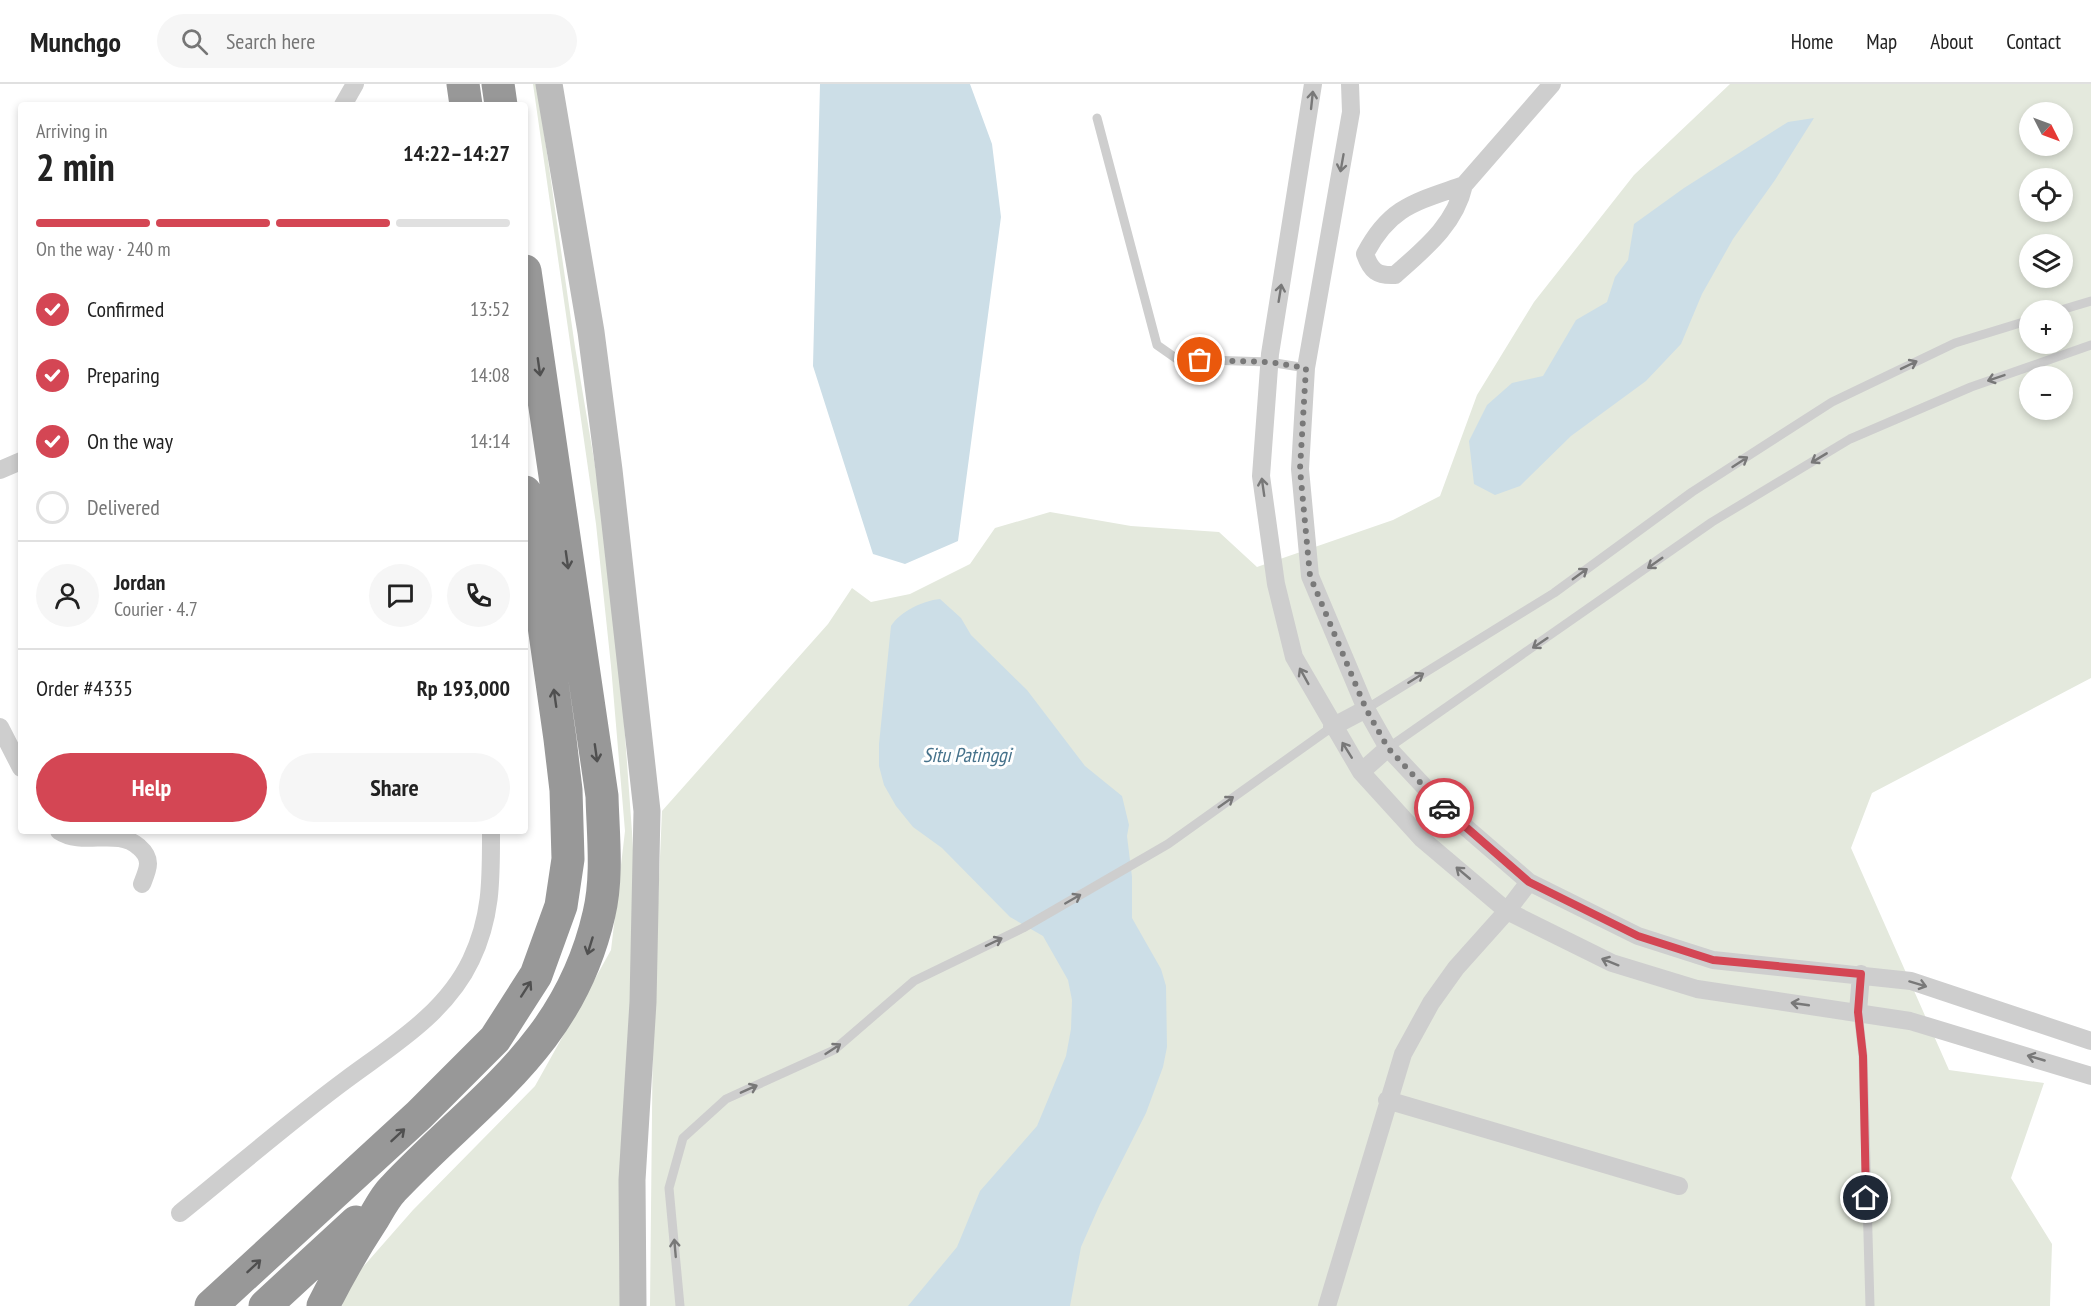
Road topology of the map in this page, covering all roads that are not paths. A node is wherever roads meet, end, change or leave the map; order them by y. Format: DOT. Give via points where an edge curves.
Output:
graph roads {
  1 [pos="355,84"];
  2 [pos="463,84"];
  3 [pos="498,84"];
  4 [pos="549,84"];
  5 [pos="1313,84"];
  6 [pos="1350,84"];
  7 [pos="1552,84"];
  8 [pos="345,102"];
  9 [pos="466,102"];
  10 [pos="501,102"];
  11 [pos="1097,118"];
  12 [pos="1464,185"];
  13 [pos="528,291"];
  14 [pos="2091,301"];
  15 [pos="2073,306"];
  16 [pos="2019,323"];
  17 [pos="2091,345"];
  18 [pos="1269,362"];
  19 [pos="1306,368"];
  20 [pos="18,462"];
  21 [pos="0,470"];
  22 [pos="528,513"];
  23 [pos="1366,709"];
  24 [pos="0,727"];
  25 [pos="1332,727"];
  26 [pos="1388,748"];
  27 [pos="18,762"];
  28 [pos="1361,772"];
  29 [pos="72,834"];
  30 [pos="491,834"];
  31 [pos="1529,882"];
  32 [pos="142,884"];
  33 [pos="1507,911"];
  34 [pos="1861,974"];
  35 [pos="1858,1012"];
  36 [pos="2091,1041"];
  37 [pos="2091,1076"];
  38 [pos="1387,1100"];
  39 [pos="1679,1186"];
  40 [pos="391,1191"];
  41 [pos="180,1213"];
  42 [pos="211,1306"];
  43 [pos="265,1306"];
  44 [pos="323,1306"];
  45 [pos="633,1306"];
  46 [pos="680,1306"];
  47 [pos="1327,1306"];
  48 [pos="1870,1306"];
  1 -- 8 [label="street"];
  2 -- 9 [label="highway"];
  3 -- 10 [label="highway"];
  4 -- 45 [label="main road" via="591,332 647,811 644,1002 632,1180"];
  18 -- 5 [label="street, one-way"];
  6 -- 19 [label="street, one-way" via="1351,112"];
  7 -- 12 [label="street"];
  11 -- 18 [label="lane" via="1157,345 1177,359"];
  12 -- 12 [label="street" via="1460,204 1434,241 1395,275 1380,276 1370,268 1365,254 1387,219 1418,201"];
  13 -- 40 [label="highway, one-way" via="602,796 604,861 600,912 584,966 552,1024 518,1068"];
  14 -- 15 [label="lane"];
  23 -- 16 [label="lane, one-way" via="1554,592 1692,492 1832,402 1955,343"];
  17 -- 26 [label="lane, one-way" via="1971,387 1850,439 1712,522"];
  18 -- 19 [label="lane"];
  25 -- 18 [label="street, one-way" via="1294,657 1276,584 1261,476"];
  19 -- 23 [label="street" via="1300,469 1310,576"];
  20 -- 21 [label="street"];
  42 -- 22 [label="highway, one-way" via="419,1115 495,1039 536,975 561,906 568,859 566,790"];
  23 -- 25 [label="street"];
  23 -- 26 [label="street"];
  24 -- 27 [label="street"];
  28 -- 25 [label="street, one-way"];
  46 -- 25 [label="lane, one-way" via="669,1188 683,1138 726,1099 834,1050 914,981 1023,928 1168,844"];
  26 -- 28 [label="street"];
  26 -- 31 [label="street" via="1448,812"];
  33 -- 28 [label="street, one-way" via="1422,839"];
  29 -- 32 [label="street" via="125,838 134,843 146,854 150,865"];
  30 -- 41 [label="street" via="491,898 472,959 449,998"];
  31 -- 33 [label="street"];
  31 -- 34 [label="street" via="1638,936 1713,960"];
  35 -- 33 [label="street, one-way" via="1697,989 1612,963"];
  33 -- 38 [label="street" via="1456,968 1431,1003 1403,1054"];
  34 -- 35 [label="street"];
  34 -- 36 [label="street, one-way" via="1911,981"];
  37 -- 35 [label="street, one-way" via="1910,1020"];
  35 -- 48 [label="lane" via="1863,1056"];
  38 -- 39 [label="street"];
  38 -- 47 [label="street"];
  40 -- 43 [label="highway"];
  40 -- 44 [label="highway" via="343,1264"];
}
